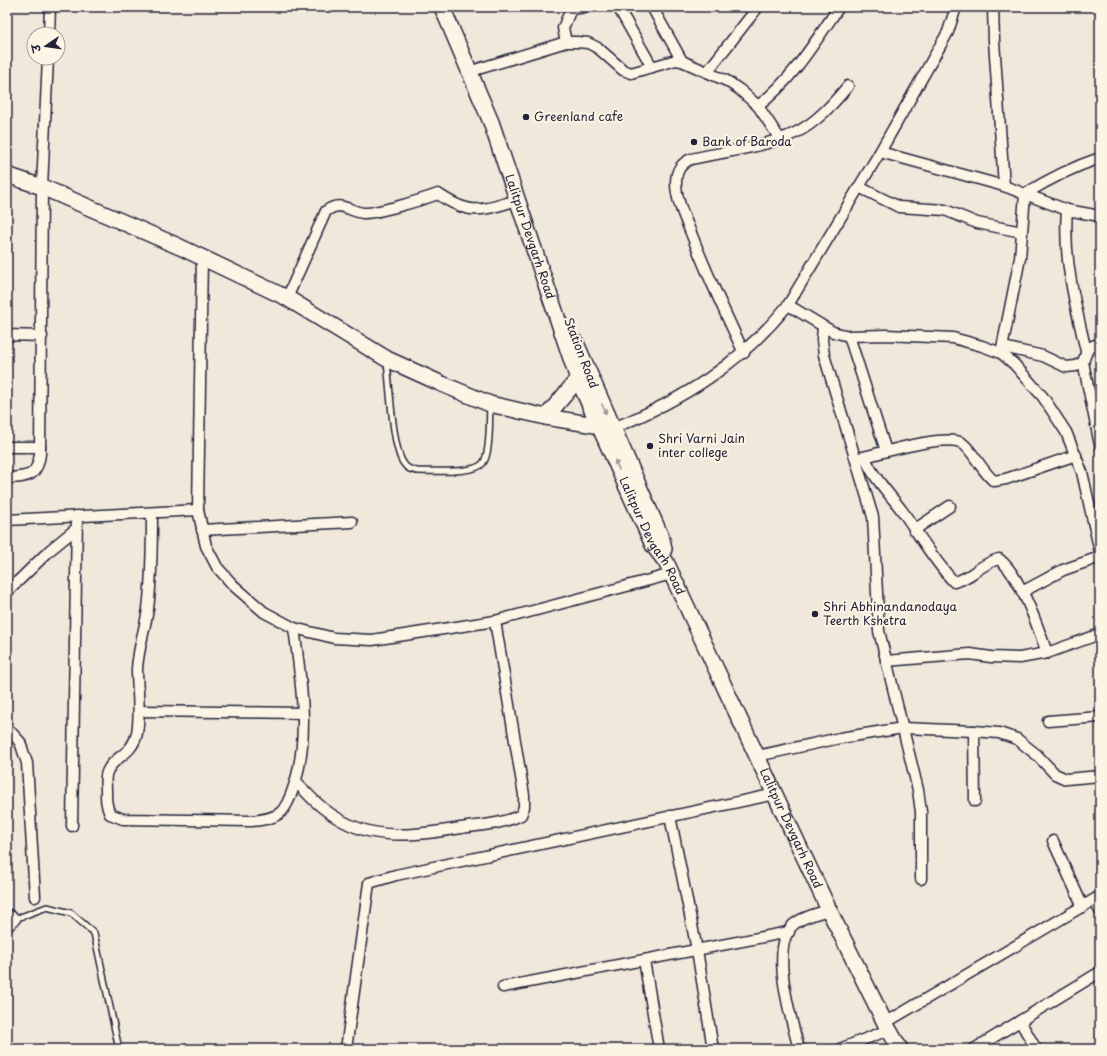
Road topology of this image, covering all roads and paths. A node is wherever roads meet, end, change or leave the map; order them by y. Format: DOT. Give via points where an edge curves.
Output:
graph roads {
  1 [pos="50,7"];
  2 [pos="442,7"];
  3 [pos="451,7"];
  4 [pos="586,7"];
  5 [pos="618,7"];
  6 [pos="652,7"];
  7 [pos="758,7"];
  8 [pos="839,7"];
  9 [pos="956,7"];
  10 [pos="994,7"];
  11 [pos="49,26"];
  12 [pos="566,42"];
  13 [pos="682,61"];
  14 [pos="48,66"];
  15 [pos="652,67"];
  16 [pos="478,69"];
  17 [pos="707,72"];
  18 [pos="848,86"];
  19 [pos="758,106"];
  20 [pos="780,139"];
  21 [pos="880,152"];
  22 [pos="1100,158"];
  23 [pos="7,175"];
  24 [pos="1004,186"];
  25 [pos="859,187"];
  26 [pos="42,188"];
  27 [pos="1025,194"];
  28 [pos="518,200"];
  29 [pos="1067,210"];
  30 [pos="1100,216"];
  31 [pos="1022,232"];
  32 [pos="202,257"];
  33 [pos="287,298"];
  34 [pos="788,305"];
  35 [pos="823,327"];
  36 [pos="7,335"];
  37 [pos="42,336"];
  38 [pos="849,336"];
  39 [pos="1100,346"];
  40 [pos="1002,350"];
  41 [pos="1086,351"];
  42 [pos="744,353"];
  43 [pos="387,359"];
  44 [pos="1083,362"];
  45 [pos="582,374"];
  46 [pos="490,404"];
  47 [pos="546,417"];
  48 [pos="606,427"];
  49 [pos="1100,445"];
  50 [pos="7,447"];
  51 [pos="40,447"];
  52 [pos="886,451"];
  53 [pos="1076,454"];
  54 [pos="861,458"];
  55 [pos="7,478"];
  56 [pos="950,506"];
  57 [pos="198,510"];
  58 [pos="152,513"];
  59 [pos="77,516"];
  60 [pos="7,520"];
  61 [pos="352,522"];
  62 [pos="77,528"];
  63 [pos="202,530"];
  64 [pos="914,530"];
  65 [pos="1100,552"];
  66 [pos="1100,557"];
  67 [pos="669,568"];
  68 [pos="7,592"];
  69 [pos="1022,592"];
  70 [pos="495,621"];
  71 [pos="294,628"];
  72 [pos="1100,634"];
  73 [pos="1047,653"];
  74 [pos="886,662"];
  75 [pos="140,711"];
  76 [pos="302,712"];
  77 [pos="1100,717"];
  78 [pos="1048,721"];
  79 [pos="7,728"];
  80 [pos="903,728"];
  81 [pos="974,731"];
  82 [pos="757,756"];
  83 [pos="1100,776"];
  84 [pos="296,781"];
  85 [pos="775,794"];
  86 [pos="975,801"];
  87 [pos="670,816"];
  88 [pos="72,826"];
  89 [pos="1053,841"];
  90 [pos="921,879"];
  91 [pos="35,897"];
  92 [pos="1097,898"];
  93 [pos="1083,907"];
  94 [pos="829,910"];
  95 [pos="1100,911"];
  96 [pos="11,916"];
  97 [pos="7,927"];
  98 [pos="789,932"];
  99 [pos="697,950"];
  100 [pos="644,960"];
  101 [pos="1100,972"];
  102 [pos="503,987"];
  103 [pos="1020,1021"];
  104 [pos="886,1026"];
  105 [pos="119,1049"];
  106 [pos="346,1049"];
  107 [pos="659,1049"];
  108 [pos="713,1049"];
  109 [pos="799,1049"];
  110 [pos="840,1049"];
  111 [pos="900,1049"];
  112 [pos="974,1049"];
  113 [pos="1036,1049"];
  1 -- 11 [label="street"];
  2 -- 28 [label="main road, Lalitpur Devgarh Road" via="491,122"];
  3 -- 16 [label="main road, Station Road"];
  4 -- 12 [label="street" via="571,9 563,28"];
  5 -- 15 [label="street"];
  6 -- 13 [label="street"];
  7 -- 17 [label="street"];
  8 -- 19 [label="street" via="787,79"];
  9 -- 21 [label="street" via="948,32"];
  10 -- 24 [label="street"];
  12 -- 15 [label="street" via="577,42 598,48 623,70 631,73"];
  12 -- 16 [label="street"];
  13 -- 15 [label="street"];
  13 -- 17 [label="street"];
  14 -- 26 [label="street"];
  16 -- 45 [label="main road, Station Road" via="501,123"];
  17 -- 19 [label="street" via="728,81"];
  18 -- 20 [label="street" via="831,106 812,122"];
  19 -- 20 [label="street"];
  20 -- 42 [label="street" via="691,159 678,169 676,184 681,207 712,285"];
  21 -- 24 [label="street"];
  21 -- 25 [label="street"];
  22 -- 27 [label="street" via="1061,174"];
  23 -- 26 [label="main road"];
  24 -- 27 [label="street"];
  25 -- 31 [label="street" via="899,207 945,210 977,223"];
  25 -- 34 [label="street"];
  26 -- 32 [label="main road"];
  26 -- 37 [label="street"];
  27 -- 29 [label="street"];
  27 -- 31 [label="street"];
  28 -- 33 [label="street" via="479,211 461,207 438,194 364,213 340,205 332,206 326,211"];
  28 -- 45 [label="main road, Lalitpur Devgarh Road"];
  29 -- 30 [label="street"];
  29 -- 41 [label="street" via="1067,266"];
  31 -- 40 [label="street" via="1019,265"];
  32 -- 33 [label="main road"];
  32 -- 57 [label="street"];
  33 -- 43 [label="main road"];
  34 -- 35 [label="street"];
  34 -- 42 [label="street"];
  35 -- 38 [label="street"];
  35 -- 54 [label="street" via="824,354"];
  36 -- 37 [label="street"];
  37 -- 51 [label="street"];
  38 -- 40 [label="street" via="953,338"];
  38 -- 52 [label="street"];
  39 -- 41 [label="street" via="1095,345"];
  40 -- 44 [label="street" via="1043,356 1066,367"];
  40 -- 53 [label="street" via="1043,397 1066,432"];
  41 -- 44 [label="street"];
  42 -- 48 [label="street" via="668,404"];
  43 -- 46 [label="main road"];
  43 -- 46 [label="lane" via="399,456 409,469 425,471 478,468 484,462 487,451"];
  44 -- 49 [label="street"];
  45 -- 47 [label="main road"];
  45 -- 48 [label="main road, Lalitpur Devgarh Road"];
  46 -- 47 [label="main road"];
  47 -- 48 [label="main road"];
  48 -- 67 [label="main road, Lalitpur Devgarh Road" via="653,545"];
  50 -- 51 [label="street"];
  51 -- 55 [label="street" via="36,470 30,475"];
  52 -- 53 [label="street" via="912,445 957,441 964,444 986,475 994,481"];
  52 -- 54 [label="street"];
  53 -- 65 [label="street"];
  54 -- 64 [label="street" via="904,513"];
  54 -- 74 [label="street" via="873,517 876,607"];
  56 -- 64 [label="street"];
  57 -- 58 [label="street"];
  57 -- 63 [label="street"];
  58 -- 59 [label="street"];
  58 -- 75 [label="street" via="151,582 137,668"];
  59 -- 60 [label="street"];
  59 -- 62 [label="street"];
  61 -- 63 [label="street"];
  62 -- 68 [label="street"];
  62 -- 88 [label="street"];
  63 -- 71 [label="street" via="206,546 217,567 232,585 264,612"];
  64 -- 69 [label="street" via="954,582 962,581 989,561 999,559 1006,564"];
  66 -- 69 [label="street" via="1063,570"];
  67 -- 70 [label="street"];
  67 -- 82 [label="main road, Lalitpur Devgarh Road"];
  69 -- 73 [label="street"];
  70 -- 71 [label="street" via="372,640 334,638"];
  70 -- 84 [label="street" via="524,795 521,815 514,819 420,835 380,834 358,828 319,807"];
  71 -- 76 [label="street"];
  72 -- 73 [label="street"];
  73 -- 74 [label="street" via="1020,658 970,654"];
  74 -- 80 [label="street"];
  75 -- 76 [label="street"];
  75 -- 84 [label="street" via="137,734 132,744 126,754 111,765 105,776 106,807 116,818 262,820 280,813 286,806"];
  76 -- 84 [label="street" via="303,738"];
  77 -- 78 [label="street"];
  79 -- 91 [label="street" via="20,742 28,763"];
  80 -- 81 [label="street"];
  80 -- 82 [label="street" via="840,738"];
  80 -- 90 [label="street" via="921,812"];
  81 -- 83 [label="street" via="1017,739 1055,774 1066,779"];
  81 -- 86 [label="street"];
  82 -- 85 [label="main road, Lalitpur Devgarh Road"];
  85 -- 87 [label="street"];
  85 -- 94 [label="main road, Lalitpur Devgarh Road"];
  87 -- 99 [label="street"];
  87 -- 106 [label="street" via="368,883"];
  89 -- 93 [label="street"];
  92 -- 93 [label="street"];
  92 -- 95 [label="street"];
  93 -- 104 [label="street"];
  94 -- 98 [label="street" via="796,922"];
  94 -- 104 [label="main road, Lalitpur Devgarh Road"];
  96 -- 97 [label="street"];
  96 -- 105 [label="lane" via="47,908 71,913 94,933"];
  98 -- 99 [label="street"];
  98 -- 109 [label="street" via="782,959 783,986"];
  99 -- 100 [label="street"];
  99 -- 108 [label="street"];
  100 -- 102 [label="street"];
  100 -- 107 [label="street"];
  101 -- 103 [label="street"];
  103 -- 112 [label="street"];
  103 -- 113 [label="street"];
  104 -- 110 [label="street"];
  104 -- 111 [label="main road, Lalitpur Devgarh Road"];
}
